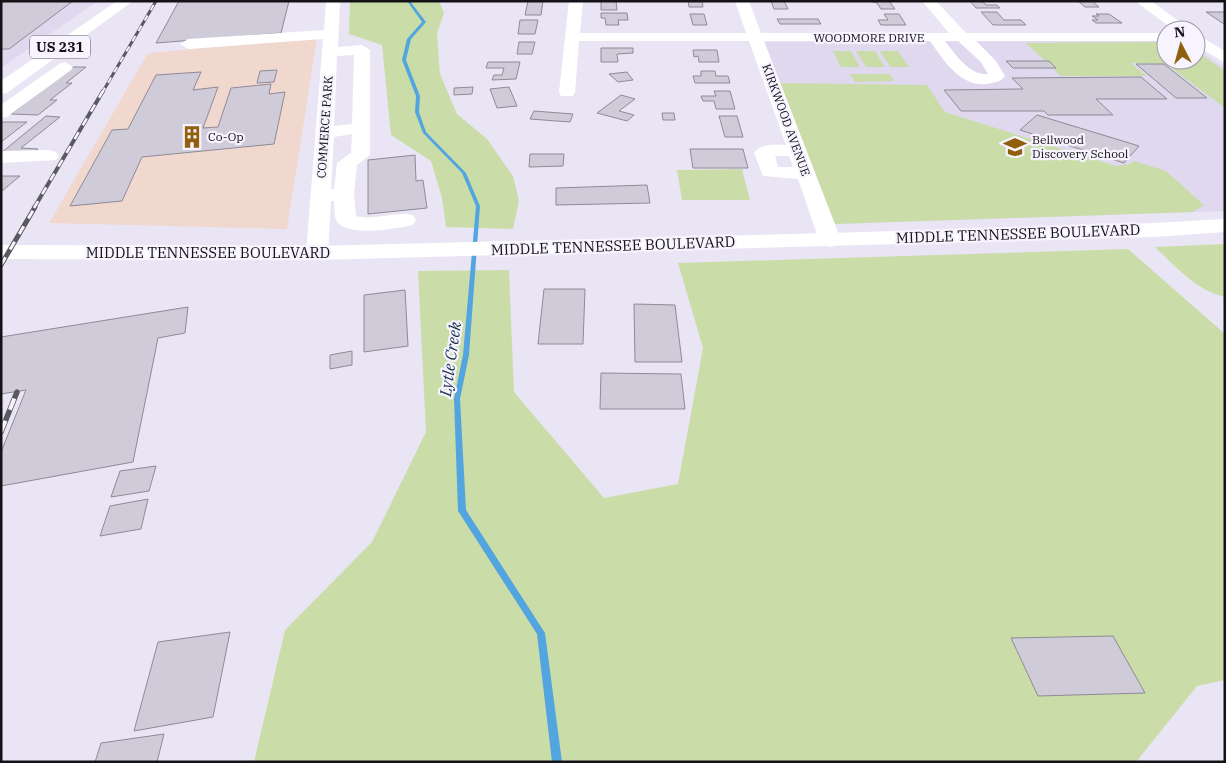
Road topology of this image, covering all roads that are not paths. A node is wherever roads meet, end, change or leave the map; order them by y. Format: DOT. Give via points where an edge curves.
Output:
graph roads {
  1 [pos="333,1"];
  2 [pos="576,1"];
  3 [pos="742,1"];
  4 [pos="929,1"];
  5 [pos="1142,1"];
  6 [pos="122,4"];
  7 [pos="1170,20"];
  8 [pos="1215,36"];
  9 [pos="756,37"];
  10 [pos="1156,37"];
  11 [pos="1206,37"];
  12 [pos="573,38"];
  13 [pos="935,38"];
  14 [pos="962,38"];
  15 [pos="331,43"];
  16 [pos="188,44"];
  17 [pos="1206,45"];
  18 [pos="1225,58"];
  19 [pos="65,67"];
  20 [pos="1,89"];
  21 [pos="567,92"];
  22 [pos="1,113"];
  23 [pos="361,128"];
  24 [pos="325,132"];
  25 [pos="797,150"];
  26 [pos="49,156"];
  27 [pos="1,157"];
  28 [pos="806,174"];
  29 [pos="344,194"];
  30 [pos="321,197"];
  31 [pos="405,220"];
  32 [pos="1225,225"];
  33 [pos="830,240"];
  34 [pos="1,252"];
  35 [pos="317,254"];
  1 -- 15 [label="street, COMMERCE PARK"];
  2 -- 12 [label="street"];
  3 -- 9 [label="street, KIRKWOOD AVENUE"];
  4 -- 14 [label="street"];
  5 -- 7 [label="street"];
  6 -- 20 [label="street, US 231"];
  8 -- 11 [label="street"];
  9 -- 12 [label="street, WOODMORE DRIVE"];
  9 -- 13 [label="street, WOODMORE DRIVE"];
  9 -- 25 [label="street, KIRKWOOD AVENUE"];
  10 -- 14 [label="street, WOODMORE DRIVE"];
  12 -- 21 [label="street"];
  13 -- 14 [label="street, WOODMORE DRIVE"];
  13 -- 14 [label="street" via="957,68 970,76 991,79 997,76 994,67"];
  15 -- 16 [label="street"];
  15 -- 23 [label="street" via="362,50"];
  15 -- 24 [label="street, COMMERCE PARK"];
  17 -- 18 [label="street"];
  19 -- 22 [label="street"];
  23 -- 24 [label="street"];
  23 -- 29 [label="street" via="360,155 347,163"];
  24 -- 30 [label="street, COMMERCE PARK"];
  25 -- 28 [label="street, KIRKWOOD AVENUE"];
  25 -- 28 [label="street" via="764,153 770,172"];
  26 -- 27 [label="street"];
  28 -- 33 [label="street, KIRKWOOD AVENUE"];
  29 -- 30 [label="street"];
  29 -- 31 [label="street" via="346,219 352,222"];
  30 -- 35 [label="street, COMMERCE PARK"];
  32 -- 33 [label="street, MIDDLE TENNESSEE BOULEVARD"];
  33 -- 35 [label="street, MIDDLE TENNESSEE BOULEVARD"];
  34 -- 35 [label="street, MIDDLE TENNESSEE BOULEVARD"];
}
